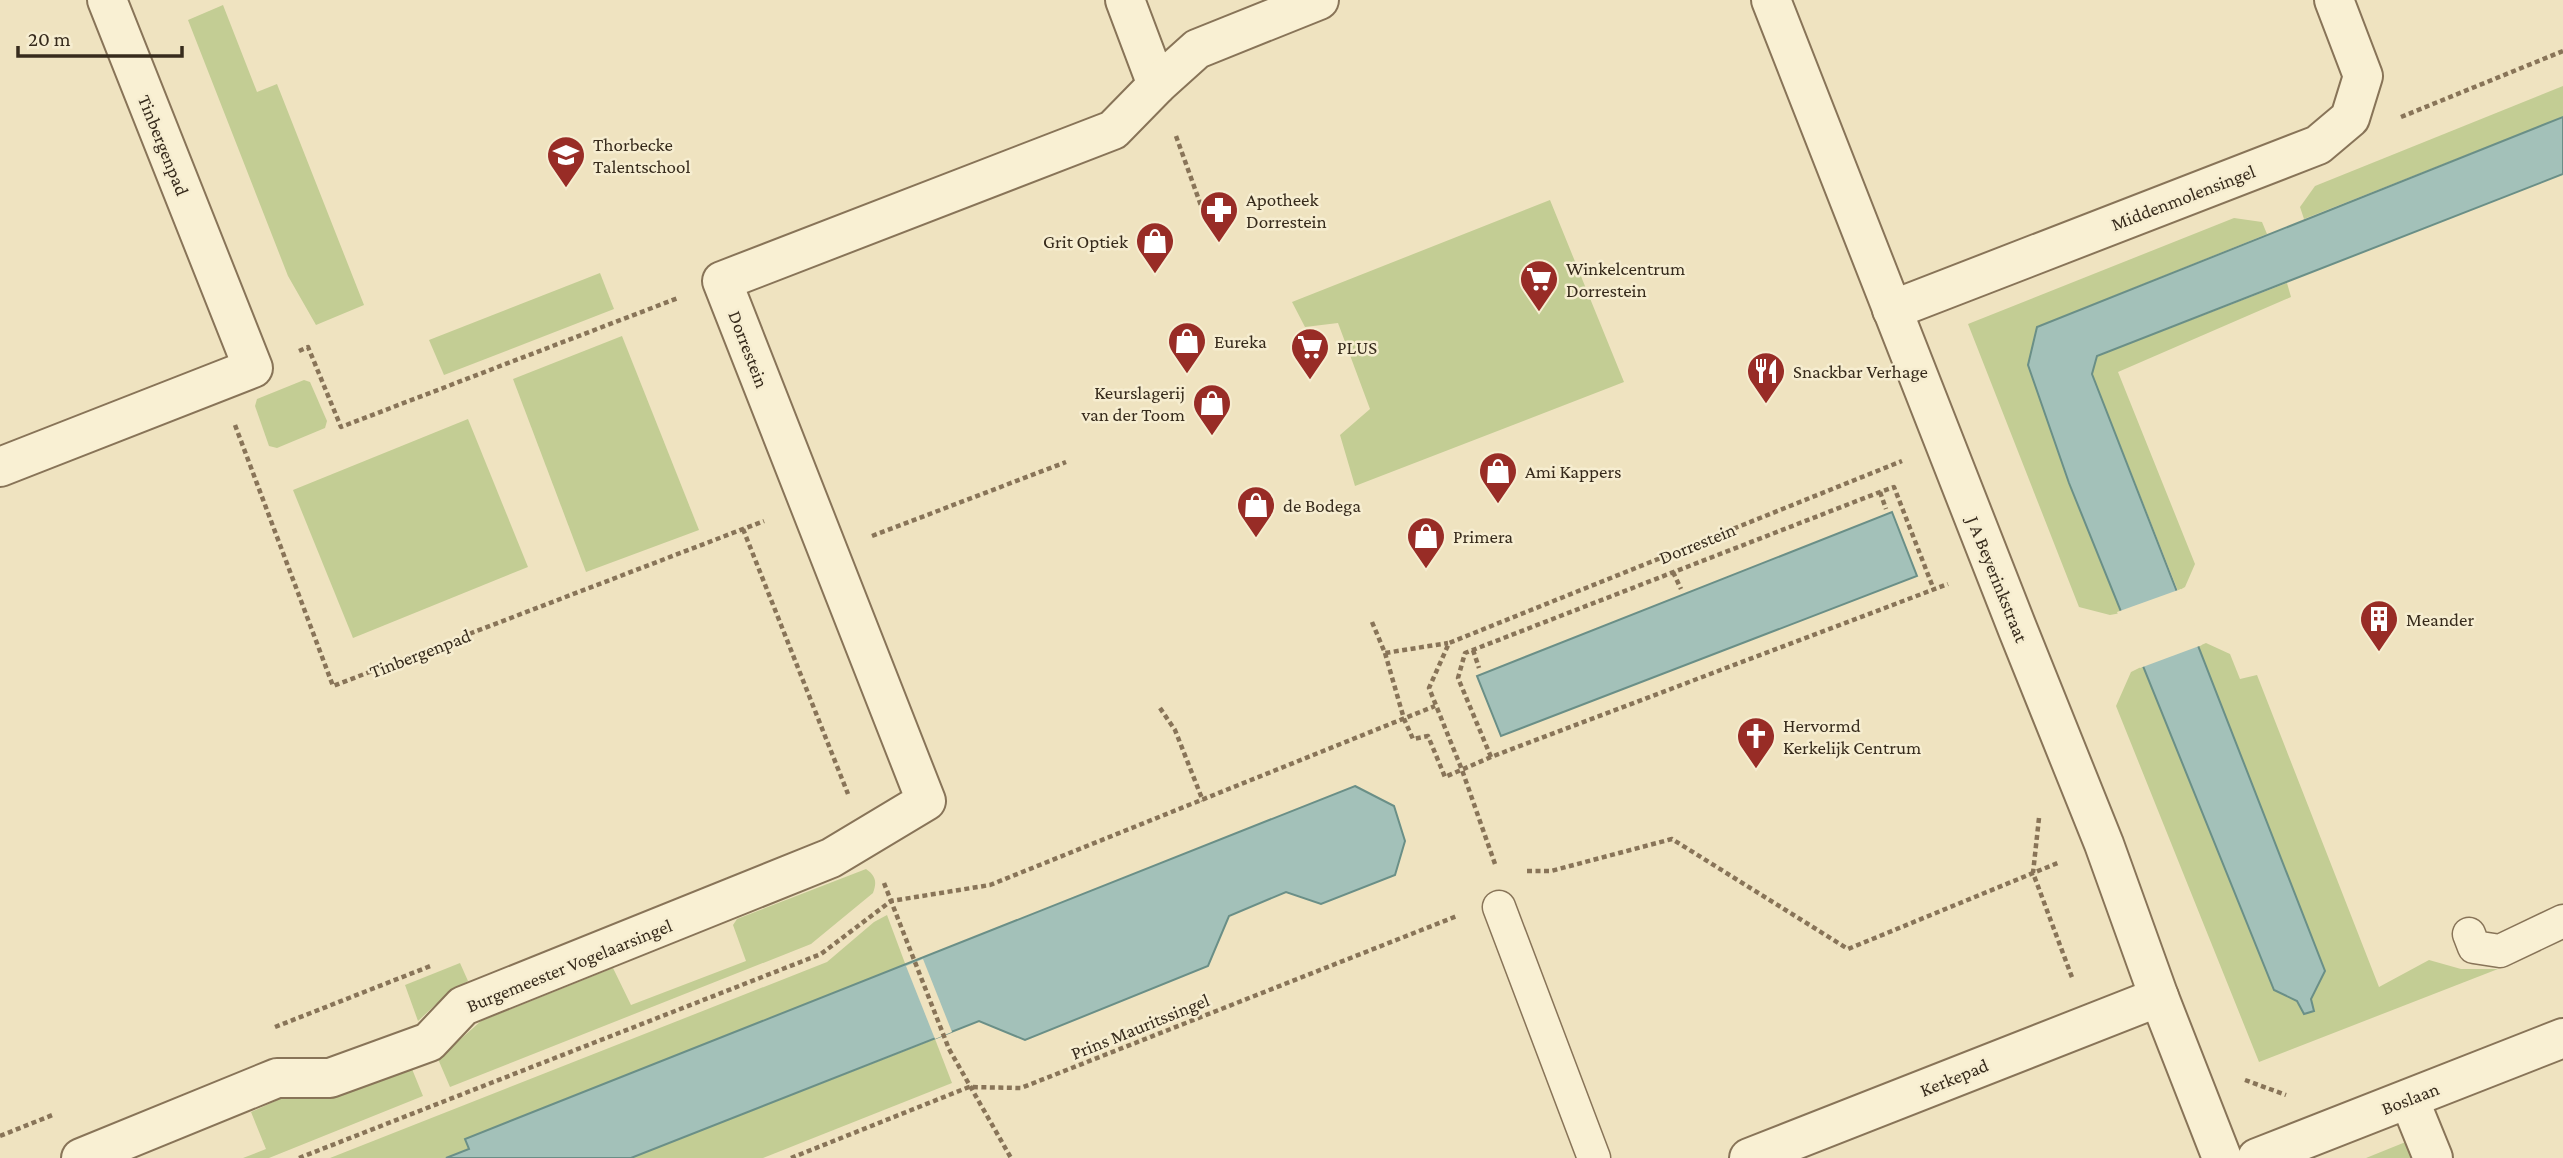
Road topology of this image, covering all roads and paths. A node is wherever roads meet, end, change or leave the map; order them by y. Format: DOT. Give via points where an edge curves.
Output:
graph roads {
  1 [pos="107,0"];
  2 [pos="1125,0"];
  3 [pos="1319,0"];
  4 [pos="1772,0"];
  5 [pos="2334,0"];
  6 [pos="2563,51"];
  7 [pos="1157,85"];
  8 [pos="2350,118"];
  9 [pos="1204,215"];
  10 [pos="722,281"];
  11 [pos="1892,310"];
  12 [pos="236,375"];
  13 [pos="1945,443"];
  14 [pos="1066,461"];
  15 [pos="0,467"];
  16 [pos="1880,492"];
  17 [pos="810,503"];
  18 [pos="1886,509"];
  19 [pos="743,529"];
  20 [pos="829,552"];
  21 [pos="1673,572"];
  22 [pos="1954,582"];
  23 [pos="1681,589"];
  24 [pos="1934,590"];
  25 [pos="1372,622"];
  26 [pos="1449,643"];
  27 [pos="1472,650"];
  28 [pos="1385,653"];
  29 [pos="1479,668"];
  30 [pos="1435,706"];
  31 [pos="1160,708"];
  32 [pos="1404,719"];
  33 [pos="1491,757"];
  34 [pos="1462,770"];
  35 [pos="1203,801"];
  36 [pos="2039,811"];
  37 [pos="867,839"];
  38 [pos="1550,871"];
  39 [pos="1498,872"];
  40 [pos="2033,873"];
  41 [pos="891,901"];
  42 [pos="1499,907"];
  43 [pos="2563,921"];
  44 [pos="2469,934"];
  45 [pos="438,963"];
  46 [pos="2074,982"];
  47 [pos="2159,996"];
  48 [pos="271,1029"];
  49 [pos="2563,1038"];
  50 [pos="2239,1079"];
  51 [pos="969,1087"];
  52 [pos="2291,1096"];
  53 [pos="2409,1099"];
  54 [pos="64,1110"];
  55 [pos="0,1136"];
  56 [pos="80,1158"];
  57 [pos="299,1158"];
  58 [pos="791,1158"];
  59 [pos="1011,1158"];
  60 [pos="1594,1158"];
  61 [pos="1749,1158"];
  62 [pos="2222,1158"];
  63 [pos="2258,1158"];
  64 [pos="2433,1158"];
  1 -- 12 [label="street, Tinbergenpad"];
  2 -- 7 [label="street"];
  3 -- 7 [label="street" via="1197,49"];
  4 -- 11 [label="street, J A Beyerinkstraat"];
  5 -- 8 [label="street" via="2363,76"];
  6 -- 8 [label="path" via="2385,123"];
  7 -- 9 [label="path"];
  7 -- 10 [label="street" via="1113,130"];
  8 -- 11 [label="street, Middenmolensingel" via="2318,145"];
  10 -- 12 [label="path" via="341,427 308,347"];
  10 -- 17 [label="street, Dorrestein"];
  11 -- 13 [label="street, J A Beyerinkstraat"];
  12 -- 15 [label="street"];
  12 -- 19 [label="path, Tinbergenpad" via="333,686"];
  13 -- 26 [label="path, Dorrestein"];
  13 -- 47 [label="street, J A Beyerinkstraat" via="2104,844"];
  14 -- 20 [label="path"];
  16 -- 18 [label="path"];
  16 -- 21 [label="path"];
  16 -- 24 [label="path" via="1895,486"];
  17 -- 19 [label="path, Tinbergenpad"];
  17 -- 20 [label="street, Dorrestein"];
  19 -- 37 [label="path"];
  20 -- 37 [label="street, Dorrestein" via="926,800"];
  21 -- 23 [label="path"];
  21 -- 27 [label="path"];
  22 -- 24 [label="path"];
  24 -- 33 [label="path"];
  25 -- 28 [label="path"];
  26 -- 28 [label="path, Dorrestein"];
  26 -- 30 [label="path" via="1429,688"];
  27 -- 29 [label="path"];
  27 -- 33 [label="path" via="1465,653 1458,678"];
  28 -- 32 [label="path"];
  30 -- 32 [label="path"];
  30 -- 34 [label="path"];
  31 -- 35 [label="path" via="1175,730"];
  32 -- 34 [label="path" via="1413,739 1428,736 1446,777"];
  32 -- 35 [label="path"];
  33 -- 34 [label="path"];
  34 -- 39 [label="path"];
  35 -- 41 [label="path" via="990,885"];
  36 -- 40 [label="path"];
  37 -- 41 [label="path"];
  37 -- 56 [label="street, Burgemeester Vogelaarsingel" via="831,859 463,1006 429,1042 330,1078 277,1078"];
  38 -- 40 [label="path" via="1672,839 1848,949"];
  40 -- 46 [label="path"];
  41 -- 51 [label="path" via="949,1049"];
  41 -- 57 [label="path" via="821,954"];
  42 -- 51 [label="path, Prins Mauritssingel" via="1457,915 1021,1088"];
  42 -- 60 [label="lane"];
  43 -- 44 [label="lane" via="2500,951 2474,947"];
  45 -- 48 [label="path"];
  47 -- 61 [label="street, Kerkepad"];
  47 -- 62 [label="street, J A Beyerinkstraat"];
  49 -- 53 [label="street, Boslaan"];
  50 -- 52 [label="path"];
  51 -- 58 [label="path, Prins Mauritssingel"];
  51 -- 59 [label="path"];
  53 -- 63 [label="street, Boslaan"];
  53 -- 64 [label="street"];
  54 -- 55 [label="path"];
}
